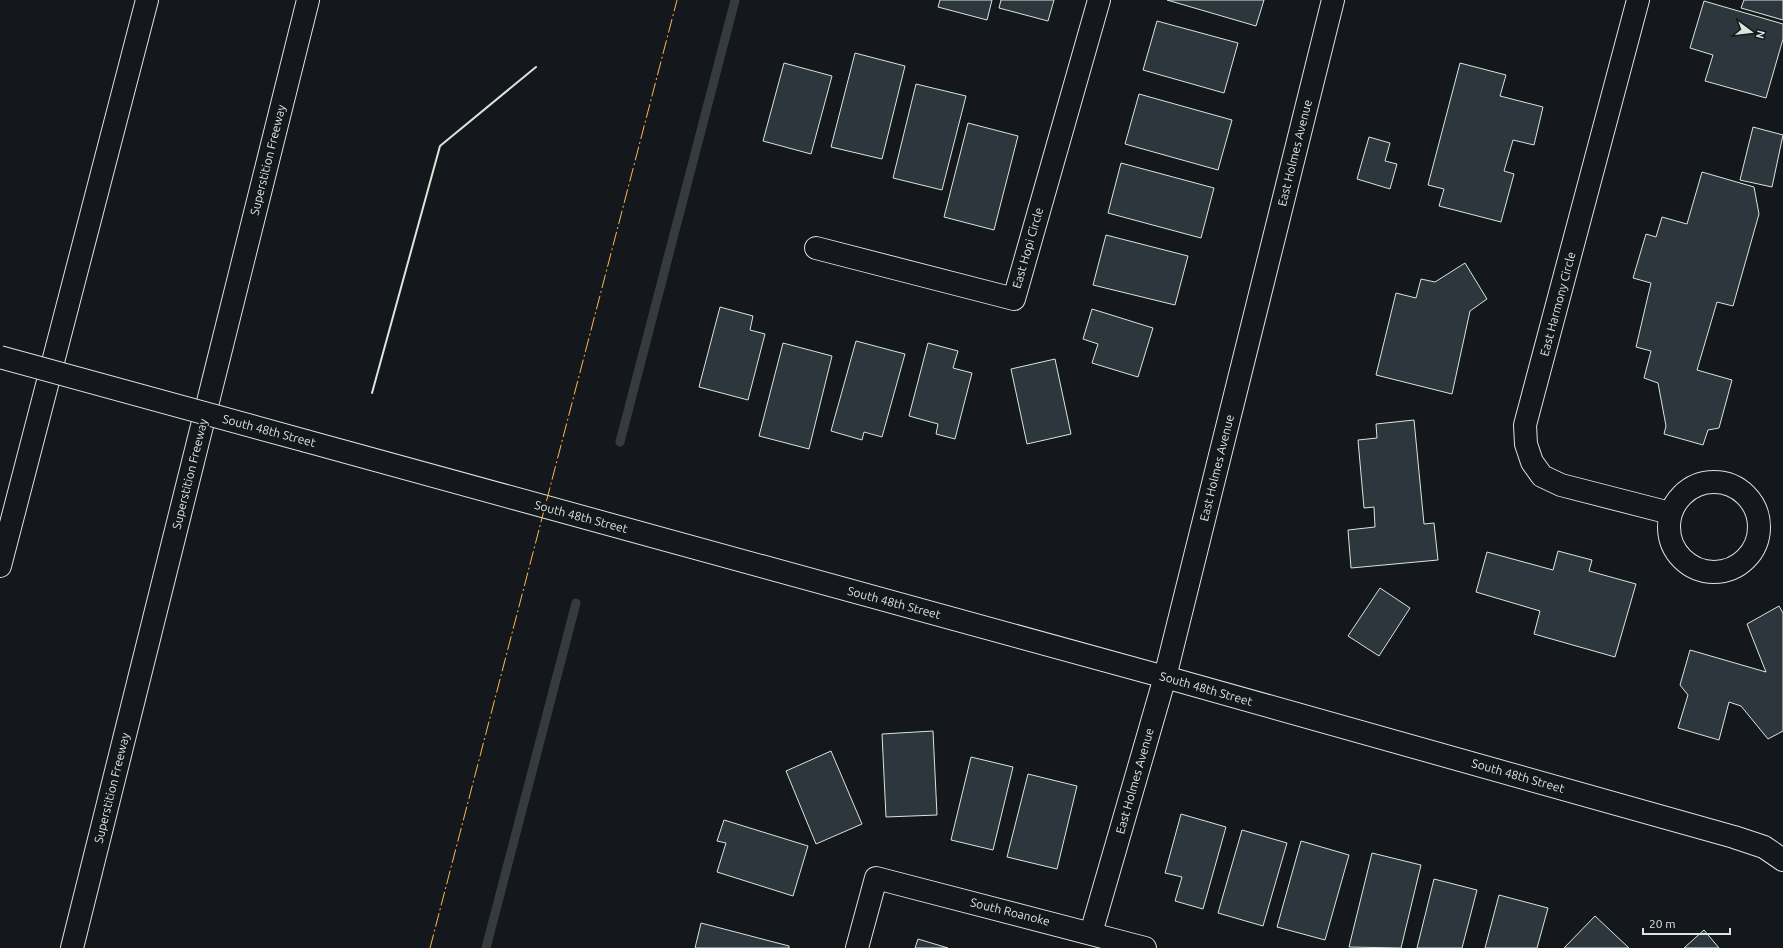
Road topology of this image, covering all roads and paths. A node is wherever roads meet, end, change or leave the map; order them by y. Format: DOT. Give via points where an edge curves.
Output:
graph roads {
  1 [pos="147,0"];
  2 [pos="308,0"];
  3 [pos="1099,0"];
  4 [pos="1334,0"];
  5 [pos="1638,0"];
  6 [pos="816,248"];
  7 [pos="0,357"];
  8 [pos="1670,513"];
  9 [pos="0,566"];
  10 [pos="1165,677"];
  11 [pos="1783,860"];
  12 [pos="1091,933"];
  13 [pos="72,948"];
  14 [pos="857,948"];
  15 [pos="1145,948"];
  1 -- 9 [label="main road"];
  2 -- 13 [label="main road, Superstition Freeway"];
  3 -- 6 [label="main road, East Hopi Circle" via="1014,299"];
  4 -- 10 [label="main road, East Holmes Avenue"];
  5 -- 8 [label="main road, East Harmony Circle" via="1525,425 1526,444 1532,462 1542,476 1560,485"];
  7 -- 10 [label="main road, South 48th Street, bridge"];
  8 -- 8 [label="main road" via="1668,528 1671,542 1688,564 1701,570 1729,570 1742,563 1751,553 1757,540 1760,526 1757,511 1740,489 1727,483 1713,481 1686,490"];
  10 -- 11 [label="main road, South 48th Street" via="1734,836 1764,846"];
  10 -- 12 [label="main road, East Holmes Avenue"];
  12 -- 14 [label="main road, South Roanoke" via="876,878"];
  12 -- 15 [label="main road, South Roanoke"];
}
